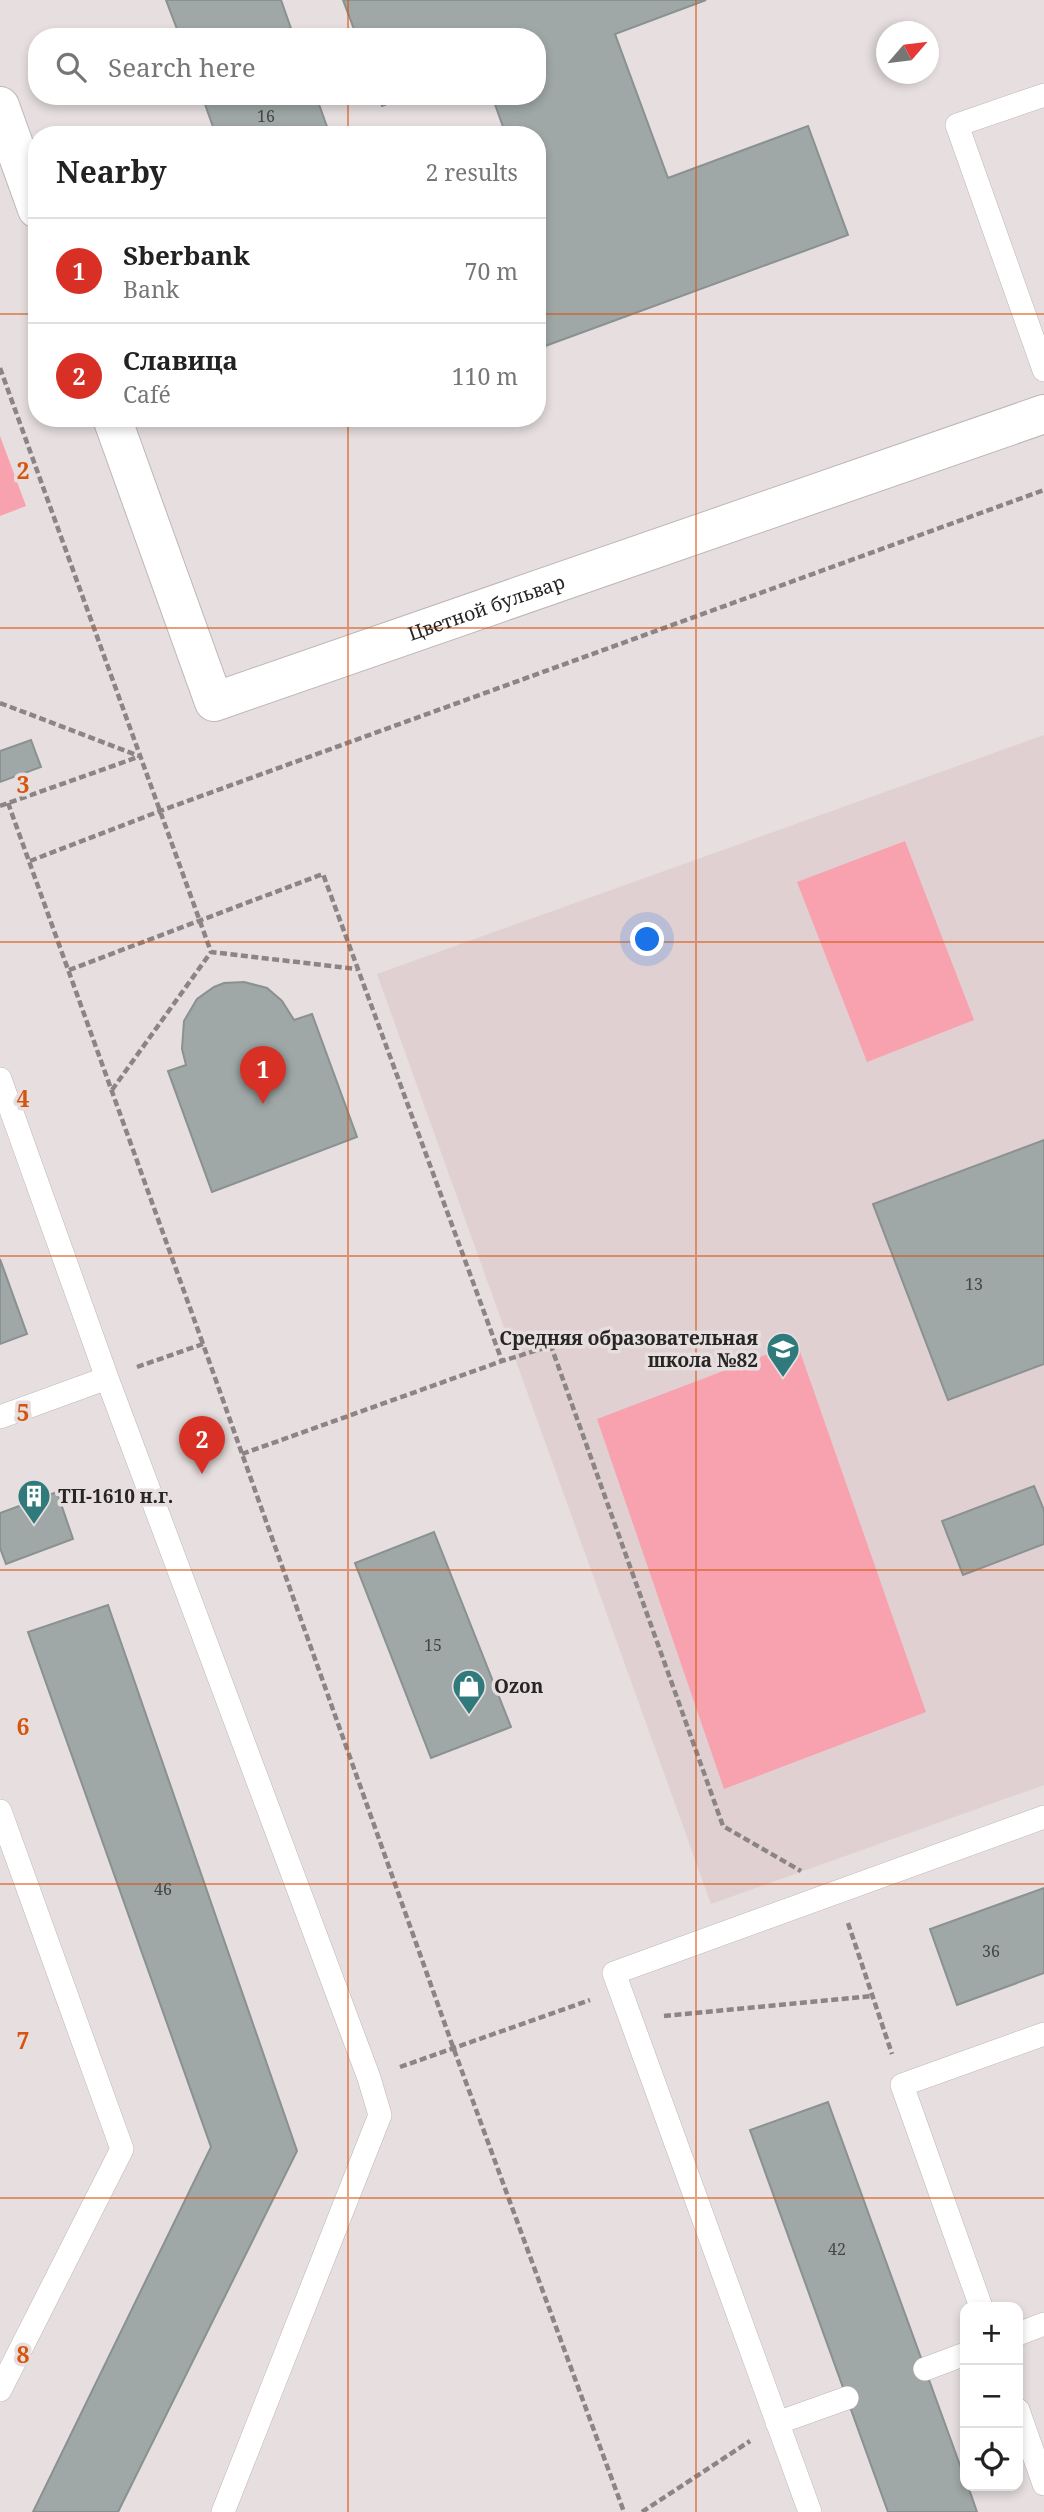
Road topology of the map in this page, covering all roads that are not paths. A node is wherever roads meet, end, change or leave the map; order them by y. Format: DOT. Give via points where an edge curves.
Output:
graph roads {
  1 [pos="1044,95"];
  2 [pos="0,106"];
  3 [pos="28,184"];
  4 [pos="1044,370"];
  5 [pos="1044,414"];
  6 [pos="115,427"];
  7 [pos="0,1079"];
  8 [pos="107,1378"];
  9 [pos="0,1417"];
  10 [pos="0,1811"];
  11 [pos="1044,1816"];
  12 [pos="1044,2035"];
  13 [pos="979,2302"];
  14 [pos="1044,2324"];
  15 [pos="1023,2332"];
  16 [pos="960,2356"];
  17 [pos="925,2369"];
  18 [pos="0,2390"];
  19 [pos="847,2398"];
  20 [pos="777,2423"];
  21 [pos="1023,2424"];
  22 [pos="1044,2484"];
  23 [pos="223,2512"];
  24 [pos="810,2512"];
  1 -- 4 [label="lane" via="957,125"];
  2 -- 3 [label="street"];
  5 -- 6 [label="street, Цветной бульвар" via="214,702"];
  7 -- 8 [label="lane"];
  8 -- 9 [label="lane"];
  8 -- 23 [label="lane" via="380,2115"];
  10 -- 18 [label="lane" via="122,2149"];
  11 -- 20 [label="lane" via="614,1973"];
  12 -- 13 [label="lane" via="902,2085"];
  14 -- 15 [label="lane"];
  16 -- 17 [label="lane"];
  19 -- 20 [label="lane"];
  20 -- 24 [label="lane"];
  21 -- 22 [label="lane"];
}
